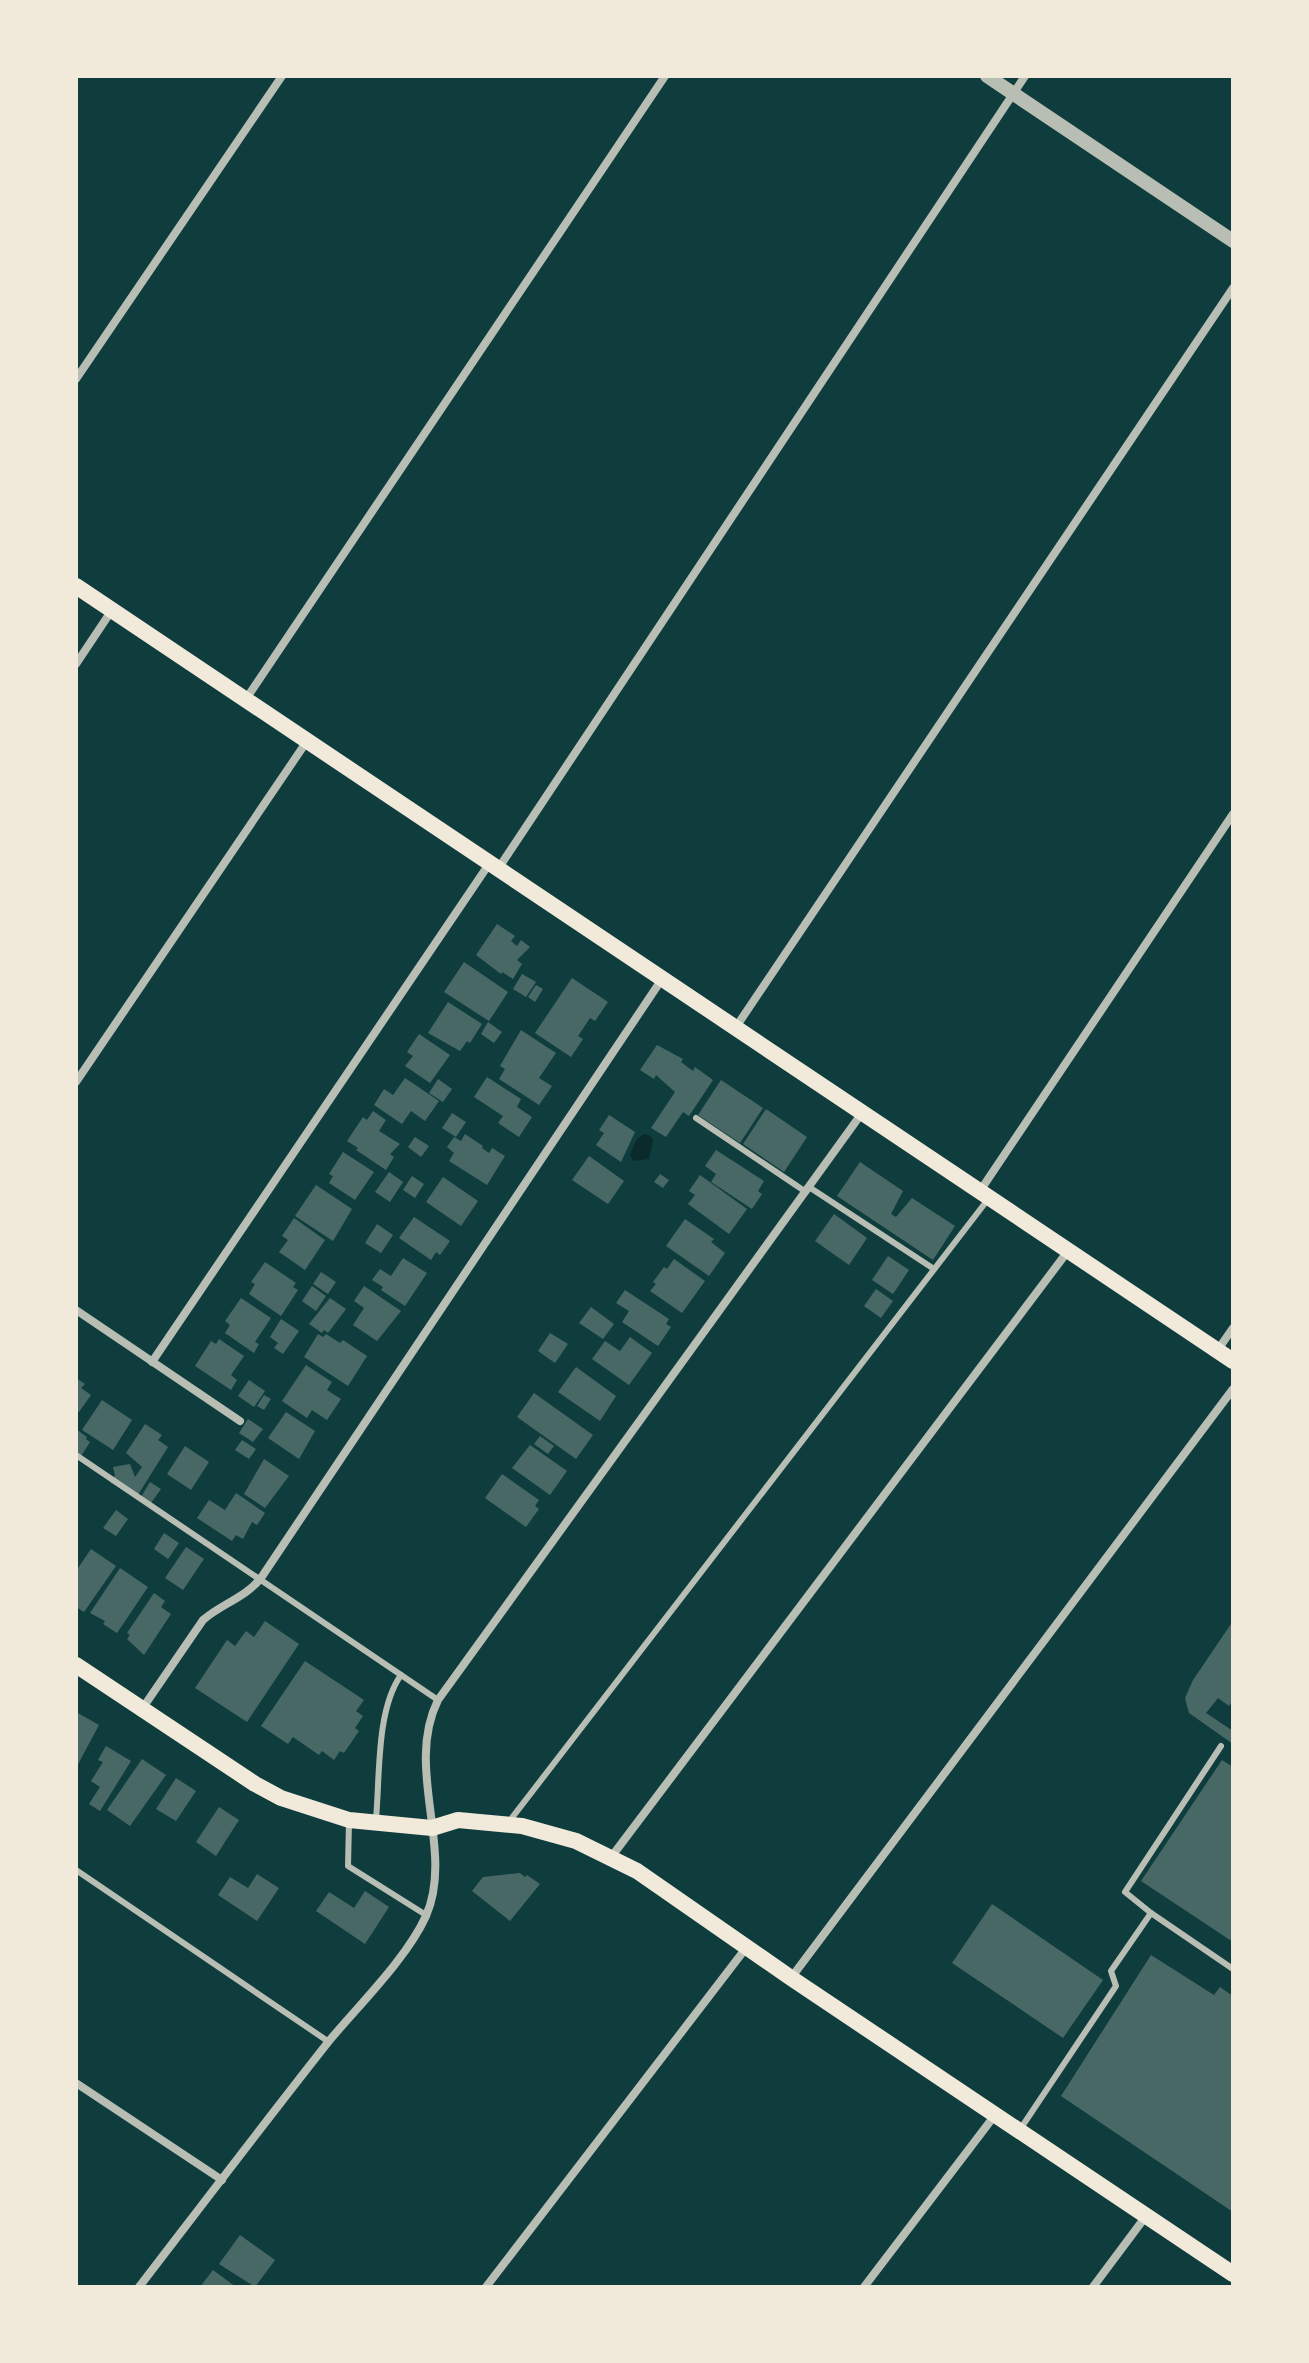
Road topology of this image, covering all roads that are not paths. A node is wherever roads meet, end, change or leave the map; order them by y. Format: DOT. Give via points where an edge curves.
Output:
graph roads {
  1 [pos="282,76"];
  2 [pos="665,76"];
  3 [pos="987,76"];
  4 [pos="1025,76"];
  5 [pos="1013,94"];
  6 [pos="1233,241"];
  7 [pos="1233,288"];
  8 [pos="76,379"];
  9 [pos="76,586"];
  10 [pos="112,610"];
  11 [pos="76,664"];
  12 [pos="245,700"];
  13 [pos="307,741"];
  14 [pos="1233,814"];
  15 [pos="493,867"];
  16 [pos="662,979"];
  17 [pos="735,1028"];
  18 [pos="76,1082"];
  19 [pos="863,1113"];
  20 [pos="696,1118"];
  21 [pos="808,1189"];
  22 [pos="985,1194"];
  23 [pos="1068,1251"];
  24 [pos="934,1269"];
  25 [pos="76,1310"];
  26 [pos="1233,1328"];
  27 [pos="1217,1351"];
  28 [pos="1233,1361"];
  29 [pos="152,1362"];
  30 [pos="1233,1389"];
  31 [pos="240,1421"];
  32 [pos="76,1455"];
  33 [pos="261,1578"];
  34 [pos="76,1665"];
  35 [pos="401,1675"];
  36 [pos="438,1700"];
  37 [pos="142,1709"];
  38 [pos="1221,1746"];
  39 [pos="349,1820"];
  40 [pos="508,1823"];
  41 [pos="376,1824"];
  42 [pos="432,1828"];
  43 [pos="612,1856"];
  44 [pos="76,1870"];
  45 [pos="1151,1913"];
  46 [pos="426,1915"];
  47 [pos="746,1948"];
  48 [pos="1233,1969"];
  49 [pos="791,1978"];
  50 [pos="329,2042"];
  51 [pos="76,2083"];
  52 [pos="995,2115"];
  53 [pos="1019,2132"];
  54 [pos="222,2180"];
  55 [pos="1146,2216"];
  56 [pos="1233,2274"];
  57 [pos="139,2287"];
  58 [pos="486,2287"];
  59 [pos="864,2287"];
  60 [pos="1093,2287"];
  1 -- 8 [label="street"];
  2 -- 12 [label="street"];
  3 -- 5 [label="street"];
  4 -- 5 [label="street"];
  5 -- 6 [label="street"];
  5 -- 15 [label="street"];
  7 -- 17 [label="street"];
  9 -- 10 [label="main road"];
  10 -- 11 [label="street"];
  10 -- 12 [label="main road"];
  12 -- 13 [label="main road"];
  13 -- 15 [label="main road"];
  13 -- 18 [label="street"];
  14 -- 22 [label="street"];
  15 -- 16 [label="main road"];
  15 -- 29 [label="street"];
  16 -- 17 [label="main road"];
  16 -- 33 [label="street"];
  17 -- 19 [label="main road"];
  19 -- 21 [label="street"];
  19 -- 22 [label="main road"];
  20 -- 21 [label="lane"];
  21 -- 24 [label="lane"];
  21 -- 36 [label="street"];
  22 -- 23 [label="main road"];
  22 -- 24 [label="lane"];
  23 -- 27 [label="main road"];
  23 -- 43 [label="street"];
  24 -- 40 [label="lane"];
  25 -- 29 [label="street"];
  26 -- 27 [label="street"];
  27 -- 28 [label="main road"];
  29 -- 31 [label="street"];
  30 -- 49 [label="street"];
  32 -- 33 [label="lane"];
  33 -- 35 [label="lane"];
  33 -- 37 [label="street" via="203,1620"];
  34 -- 37 [label="main road"];
  35 -- 36 [label="lane"];
  35 -- 41 [label="lane" via="384,1723"];
  36 -- 42 [label="street" via="426,1749"];
  37 -- 39 [label="main road" via="281,1798"];
  38 -- 45 [label="lane" via="1125,1892"];
  39 -- 41 [label="main road"];
  39 -- 46 [label="lane" via="348,1866"];
  40 -- 42 [label="main road" via="458,1820"];
  40 -- 43 [label="main road"];
  41 -- 42 [label="main road"];
  42 -- 46 [label="street" via="435,1878"];
  43 -- 47 [label="main road"];
  44 -- 50 [label="lane"];
  45 -- 48 [label="lane"];
  45 -- 53 [label="lane" via="1111,1971 1116,1986"];
  46 -- 50 [label="street"];
  47 -- 49 [label="main road"];
  47 -- 58 [label="street"];
  49 -- 52 [label="main road"];
  50 -- 54 [label="street"];
  51 -- 54 [label="street"];
  52 -- 53 [label="main road"];
  52 -- 59 [label="street"];
  53 -- 55 [label="main road"];
  54 -- 57 [label="street"];
  55 -- 56 [label="main road"];
  55 -- 60 [label="street"];
}
